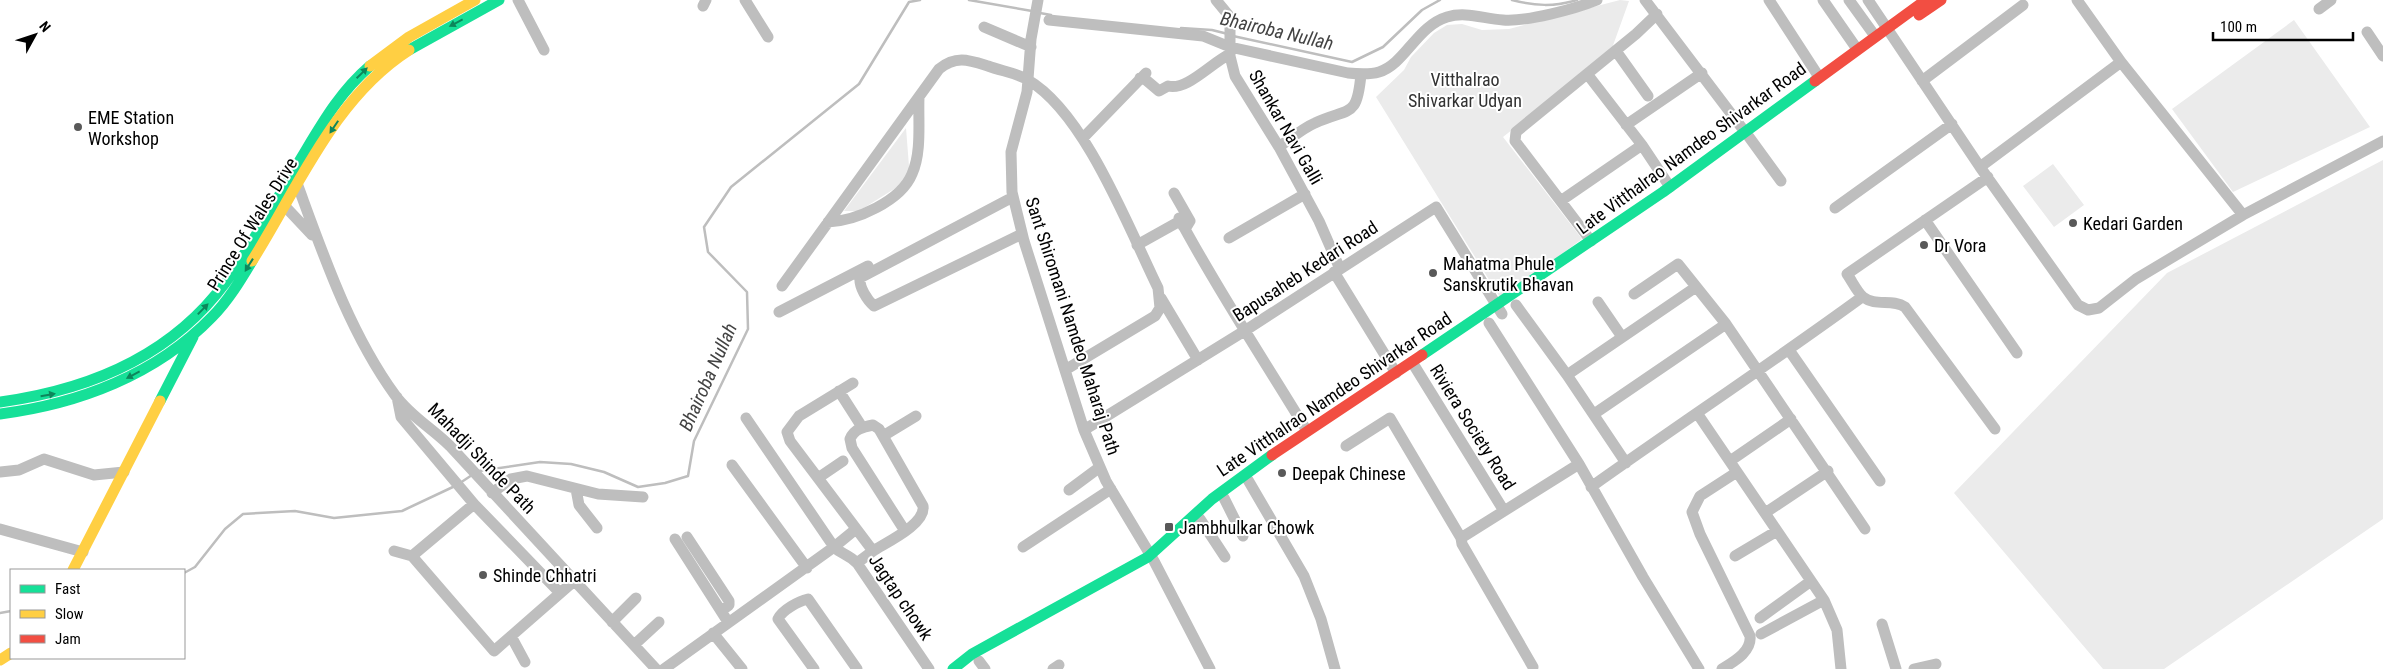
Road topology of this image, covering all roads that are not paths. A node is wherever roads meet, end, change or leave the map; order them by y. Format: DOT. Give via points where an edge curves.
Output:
graph roads {
  1 [pos="475,0"];
  2 [pos="499,0"];
  3 [pos="518,0"];
  4 [pos="745,0"];
  5 [pos="1038,0"];
  6 [pos="1216,0"];
  7 [pos="1597,0"];
  8 [pos="1645,0"];
  9 [pos="1769,0"];
  10 [pos="1823,0"];
  11 [pos="1849,0"];
  12 [pos="1868,0"];
  13 [pos="1926,0"];
  14 [pos="1940,0"];
  15 [pos="2077,0"];
  16 [pos="2331,0"];
  17 [pos="2023,5"];
  18 [pos="2319,9"];
  19 [pos="1657,14"];
  20 [pos="1049,20"];
  21 [pos="984,27"];
  22 [pos="1889,32"];
  23 [pos="2367,32"];
  24 [pos="1876,36"];
  25 [pos="768,37"];
  26 [pos="1031,43"];
  27 [pos="1857,49"];
  28 [pos="544,50"];
  29 [pos="1230,50"];
  30 [pos="1616,51"];
  31 [pos="2383,56"];
  32 [pos="2121,62"];
  33 [pos="1702,73"];
  34 [pos="1361,74"];
  35 [pos="1588,75"];
  36 [pos="1819,77"];
  37 [pos="1028,80"];
  38 [pos="1922,81"];
  39 [pos="919,96"];
  40 [pos="1648,96"];
  41 [pos="1952,124"];
  42 [pos="1626,125"];
  43 [pos="1747,134"];
  44 [pos="1083,138"];
  45 [pos="2383,141"];
  46 [pos="1642,144"];
  47 [pos="1279,147"];
  48 [pos="1980,167"];
  49 [pos="1988,177"];
  50 [pos="1781,181"];
  51 [pos="293,183"];
  52 [pos="1670,187"];
  53 [pos="1012,194"];
  54 [pos="1174,194"];
  55 [pos="1304,194"];
  56 [pos="1562,200"];
  57 [pos="281,202"];
  58 [pos="1835,208"];
  59 [pos="2243,214"];
  60 [pos="1925,220"];
  61 [pos="1181,221"];
  62 [pos="828,222"];
  63 [pos="1022,234"];
  64 [pos="1229,238"];
  65 [pos="1592,241"];
  66 [pos="1137,245"];
  67 [pos="320,247"];
  68 [pos="1337,271"];
  69 [pos="782,286"];
  70 [pos="1696,286"];
  71 [pos="1634,294"];
  72 [pos="1862,297"];
  73 [pos="1161,298"];
  74 [pos="1598,302"];
  75 [pos="1516,305"];
  76 [pos="1500,310"];
  77 [pos="778,312"];
  78 [pos="1489,323"];
  79 [pos="1726,324"];
  80 [pos="190,330"];
  81 [pos="1246,330"];
  82 [pos="1622,337"];
  83 [pos="1789,350"];
  84 [pos="2017,353"];
  85 [pos="1198,360"];
  86 [pos="1414,366"];
  87 [pos="1065,370"];
  88 [pos="1759,372"];
  89 [pos="1396,373"];
  90 [pos="1567,374"];
  91 [pos="853,382"];
  92 [pos="839,391"];
  93 [pos="397,398"];
  94 [pos="0,402"];
  95 [pos="1697,413"];
  96 [pos="0,414"];
  97 [pos="1594,414"];
  98 [pos="916,416"];
  99 [pos="746,418"];
  100 [pos="1791,419"];
  101 [pos="862,427"];
  102 [pos="1084,430"];
  103 [pos="1995,430"];
  104 [pos="1308,431"];
  105 [pos="883,436"];
  106 [pos="1346,446"];
  107 [pos="843,461"];
  108 [pos="1730,461"];
  109 [pos="1626,463"];
  110 [pos="1579,464"];
  111 [pos="732,465"];
  112 [pos="1100,467"];
  113 [pos="1828,471"];
  114 [pos="0,472"];
  115 [pos="124,472"];
  116 [pos="1738,472"];
  117 [pos="818,478"];
  118 [pos="1248,480"];
  119 [pos="1880,481"];
  120 [pos="1591,487"];
  121 [pos="488,489"];
  122 [pos="576,489"];
  123 [pos="1111,489"];
  124 [pos="1069,490"];
  125 [pos="643,497"];
  126 [pos="1224,498"];
  127 [pos="474,504"];
  128 [pos="1504,511"];
  129 [pos="1765,513"];
  130 [pos="1200,519"];
  131 [pos="597,528"];
  132 [pos="0,529"];
  133 [pos="856,529"];
  134 [pos="1865,529"];
  135 [pos="905,531"];
  136 [pos="1777,531"];
  137 [pos="1243,536"];
  138 [pos="687,537"];
  139 [pos="1461,538"];
  140 [pos="675,540"];
  141 [pos="1023,547"];
  142 [pos="836,549"];
  143 [pos="394,551"];
  144 [pos="873,551"];
  145 [pos="83,552"];
  146 [pos="412,556"];
  147 [pos="1735,556"];
  148 [pos="1225,557"];
  149 [pos="1152,558"];
  150 [pos="858,563"];
  151 [pos="807,568"];
  152 [pos="74,569"];
  153 [pos="574,581"];
  154 [pos="1811,581"];
  155 [pos="560,592"];
  156 [pos="636,598"];
  157 [pos="1824,600"];
  158 [pos="721,611"];
  159 [pos="1760,618"];
  160 [pos="612,622"];
  161 [pos="659,622"];
  162 [pos="728,622"];
  163 [pos="1882,624"];
  164 [pos="713,633"];
  165 [pos="1761,634"];
  166 [pos="511,636"];
  167 [pos="634,645"];
  168 [pos="525,662"];
  169 [pos="1936,664"];
  170 [pos="982,665"];
  171 [pos="1533,667"];
  172 [pos="656,669"];
  173 [pos="664,669"];
  174 [pos="742,669"];
  175 [pos="814,669"];
  176 [pos="857,669"];
  177 [pos="929,669"];
  178 [pos="953,669"];
  179 [pos="967,669"];
  180 [pos="1210,669"];
  181 [pos="1335,669"];
  182 [pos="1699,669"];
  183 [pos="1722,669"];
  184 [pos="1842,669"];
  185 [pos="1896,669"];
  186 [pos="1914,669"];
  51 -- 1 [label="main road, Prince Of Wales Drive, one-way" via="323,123 350,86 377,59 414,32"];
  2 -- 51 [label="main road, Prince Of Wales Drive, one-way" via="420,42 384,68 358,93"];
  3 -- 28 [label="street"];
  4 -- 25 [label="street"];
  5 -- 26 [label="street, Sant Shiromani Namdeo Maharaj Path"];
  6 -- 29 [label="street, Shankar Navi Galli" via="1230,17"];
  7 -- 34 [label="street" via="1518,20 1459,14 1444,18 1418,36 1391,65 1380,72"];
  8 -- 19 [label="street"];
  9 -- 36 [label="street"];
  10 -- 27 [label="street"];
  11 -- 24 [label="street"];
  12 -- 22 [label="street"];
  13 -- 22 [label="main road, Late Vitthalrao Namdeo Shivarkar Road"];
  14 -- 22 [label="main road, Late Vitthalrao Namdeo Shivarkar Road"];
  15 -- 32 [label="street"];
  16 -- 18 [label="street"];
  17 -- 38 [label="street"];
  19 -- 30 [label="street"];
  19 -- 33 [label="street"];
  20 -- 29 [label="street" via="1203,36"];
  21 -- 26 [label="street"];
  22 -- 24 [label="main road, Late Vitthalrao Namdeo Shivarkar Road"];
  22 -- 38 [label="street"];
  22 -- 43 [label="main road, Late Vitthalrao Namdeo Shivarkar Road"];
  23 -- 31 [label="street"];
  24 -- 27 [label="main road, Late Vitthalrao Namdeo Shivarkar Road"];
  26 -- 37 [label="street, Sant Shiromani Namdeo Maharaj Path"];
  27 -- 36 [label="main road, Late Vitthalrao Namdeo Shivarkar Road"];
  29 -- 34 [label="street"];
  29 -- 44 [label="street" via="1186,85 1176,88 1168,86 1159,92 1143,76"];
  29 -- 47 [label="street, Shankar Navi Galli" via="1235,76"];
  30 -- 35 [label="street"];
  30 -- 40 [label="street"];
  32 -- 48 [label="street"];
  32 -- 59 [label="street"];
  33 -- 42 [label="street"];
  33 -- 43 [label="street"];
  34 -- 47 [label="street" via="1355,106 1315,123"];
  35 -- 42 [label="street"];
  35 -- 56 [label="street" via="1514,136"];
  36 -- 43 [label="main road, Late Vitthalrao Namdeo Shivarkar Road"];
  37 -- 39 [label="street" via="969,60 949,60"];
  37 -- 44 [label="street" via="1069,118"];
  37 -- 53 [label="street, Sant Shiromani Namdeo Maharaj Path" via="1011,152"];
  38 -- 41 [label="street"];
  39 -- 62 [label="street"];
  39 -- 62 [label="street" via="916,161 912,175 900,189 868,212 843,222"];
  41 -- 48 [label="street"];
  41 -- 58 [label="street"];
  42 -- 46 [label="street"];
  43 -- 50 [label="street"];
  43 -- 52 [label="main road, Late Vitthalrao Namdeo Shivarkar Road"];
  43 -- 75 [label="main road, Late Vitthalrao Namdeo Shivarkar Road"];
  44 -- 66 [label="street"];
  45 -- 59 [label="street"];
  46 -- 52 [label="street"];
  46 -- 56 [label="street"];
  47 -- 55 [label="street, Shankar Navi Galli"];
  48 -- 49 [label="street"];
  49 -- 59 [label="street" via="2078,305 2088,310 2100,308 2136,278"];
  49 -- 60 [label="street"];
  51 -- 57 [label="main road, Prince Of Wales Drive"];
  51 -- 67 [label="street, Mahadji Shinde Path"];
  52 -- 65 [label="main road, Late Vitthalrao Namdeo Shivarkar Road"];
  53 -- 63 [label="street, Sant Shiromani Namdeo Maharaj Path"];
  53 -- 63 [label="street" via="860,278 860,282 874,306"];
  53 -- 77 [label="street"];
  54 -- 61 [label="street" via="1190,221 1187,226"];
  55 -- 64 [label="street"];
  55 -- 68 [label="street, Shankar Navi Galli" via="1320,222"];
  56 -- 65 [label="street"];
  57 -- 67 [label="street, Mahadji Shinde Path" via="306,226"];
  57 -- 80 [label="main road, Prince Of Wales Drive" via="223,304"];
  60 -- 72 [label="street" via="1848,274"];
  60 -- 84 [label="street"];
  61 -- 66 [label="street"];
  61 -- 81 [label="street" via="1219,291"];
  62 -- 69 [label="street"];
  63 -- 87 [label="street, Sant Shiromani Namdeo Maharaj Path"];
  65 -- 76 [label="main road, Late Vitthalrao Namdeo Shivarkar Road"];
  66 -- 73 [label="street"];
  67 -- 93 [label="street, Mahadji Shinde Path" via="370,356"];
  68 -- 76 [label="street, Bapusaheb Kedari Road" via="1436,207"];
  68 -- 81 [label="street, Bapusaheb Kedari Road"];
  68 -- 89 [label="street, Shankar Navi Galli"];
  70 -- 71 [label="street" via="1678,264"];
  70 -- 79 [label="street"];
  70 -- 82 [label="street"];
  72 -- 83 [label="street"];
  72 -- 103 [label="street" via="1880,303 1899,303 1905,307"];
  73 -- 85 [label="street"];
  73 -- 87 [label="street" via="1160,308 1145,324"];
  74 -- 82 [label="street"];
  75 -- 76 [label="main road, Late Vitthalrao Namdeo Shivarkar Road"];
  75 -- 90 [label="street"];
  76 -- 78 [label="main road, Late Vitthalrao Namdeo Shivarkar Road"];
  76 -- 86 [label="main road, Late Vitthalrao Namdeo Shivarkar Road"];
  78 -- 86 [label="main road, Late Vitthalrao Namdeo Shivarkar Road"];
  78 -- 110 [label="street"];
  79 -- 88 [label="street"];
  79 -- 97 [label="street"];
  94 -- 80 [label="main road, Prince Of Wales Drive, one-way" via="57,394 99,380"];
  80 -- 96 [label="main road, Prince Of Wales Drive, one-way" via="146,368 104,390 60,404"];
  80 -- 115 [label="main road"];
  81 -- 85 [label="street, Bapusaheb Kedari Road"];
  81 -- 104 [label="street"];
  82 -- 90 [label="street"];
  83 -- 88 [label="street"];
  83 -- 119 [label="street"];
  85 -- 102 [label="street, Bapusaheb Kedari Road"];
  86 -- 89 [label="main road, Late Vitthalrao Namdeo Shivarkar Road"];
  86 -- 118 [label="main road, Late Vitthalrao Namdeo Shivarkar Road"];
  86 -- 128 [label="street, Riviera Society Road"];
  87 -- 102 [label="street, Sant Shiromani Namdeo Maharaj Path"];
  88 -- 95 [label="street"];
  88 -- 100 [label="street"];
  89 -- 104 [label="main road, Late Vitthalrao Namdeo Shivarkar Road"];
  90 -- 97 [label="street"];
  91 -- 92 [label="street"];
  92 -- 101 [label="street"];
  92 -- 117 [label="street" via="799,416 788,432 790,441"];
  93 -- 121 [label="street, Mahadji Shinde Path" via="449,445"];
  93 -- 127 [label="street" via="401,416"];
  95 -- 108 [label="street"];
  95 -- 109 [label="street"];
  97 -- 109 [label="street"];
  98 -- 105 [label="street"];
  99 -- 142 [label="street"];
  100 -- 108 [label="street"];
  100 -- 113 [label="street"];
  101 -- 105 [label="street" via="873,425"];
  101 -- 135 [label="street" via="852,434 852,448"];
  102 -- 112 [label="street, Sant Shiromani Namdeo Maharaj Path"];
  104 -- 149 [label="main road, Late Vitthalrao Namdeo Shivarkar Road" via="1222,491"];
  105 -- 135 [label="street" via="923,506 920,519"];
  106 -- 139 [label="street" via="1390,418"];
  107 -- 117 [label="street"];
  108 -- 116 [label="street"];
  109 -- 120 [label="street"];
  110 -- 120 [label="street"];
  110 -- 128 [label="street"];
  111 -- 151 [label="street"];
  112 -- 123 [label="street, Sant Shiromani Namdeo Maharaj Path"];
  112 -- 124 [label="street"];
  113 -- 129 [label="street"];
  113 -- 134 [label="street"];
  114 -- 115 [label="street" via="19,470 44,459 94,475"];
  115 -- 145 [label="main road"];
  116 -- 129 [label="street"];
  116 -- 183 [label="street" via="1700,496 1692,512 1751,642 1738,658"];
  117 -- 133 [label="street"];
  118 -- 126 [label="main road, Late Vitthalrao Namdeo Shivarkar Road"];
  118 -- 181 [label="street" via="1304,576 1321,619"];
  120 -- 182 [label="street"];
  121 -- 122 [label="street" via="527,476"];
  121 -- 153 [label="street, Mahadji Shinde Path"];
  122 -- 125 [label="street"];
  122 -- 131 [label="street" via="579,505"];
  123 -- 141 [label="street"];
  123 -- 149 [label="street, Sant Shiromani Namdeo Maharaj Path"];
  126 -- 130 [label="main road, Late Vitthalrao Namdeo Shivarkar Road"];
  126 -- 137 [label="street"];
  127 -- 146 [label="street"];
  127 -- 155 [label="street"];
  128 -- 139 [label="street"];
  129 -- 136 [label="street"];
  130 -- 148 [label="street"];
  130 -- 149 [label="main road, Late Vitthalrao Namdeo Shivarkar Road"];
  132 -- 145 [label="street"];
  133 -- 142 [label="street"];
  133 -- 144 [label="street"];
  135 -- 144 [label="street"];
  136 -- 147 [label="street"];
  136 -- 154 [label="street"];
  138 -- 158 [label="street" via="729,601"];
  139 -- 171 [label="street"];
  140 -- 158 [label="street"];
  142 -- 150 [label="street, Jagtap chowk" via="847,553"];
  142 -- 151 [label="street"];
  143 -- 146 [label="street"];
  144 -- 150 [label="street"];
  145 -- 152 [label="main road"];
  146 -- 166 [label="street" via="494,651"];
  149 -- 170 [label="main road, Late Vitthalrao Namdeo Shivarkar Road"];
  149 -- 178 [label="main road, Late Vitthalrao Namdeo Shivarkar Road" via="972,654"];
  149 -- 180 [label="street, Sant Shiromani Namdeo Maharaj Path"];
  150 -- 177 [label="street, Jagtap chowk"];
  151 -- 162 [label="street"];
  153 -- 155 [label="street"];
  153 -- 160 [label="street, Mahadji Shinde Path"];
  154 -- 157 [label="street"];
  154 -- 159 [label="street"];
  155 -- 166 [label="street"];
  156 -- 160 [label="street"];
  157 -- 165 [label="street"];
  157 -- 184 [label="street" via="1837,630"];
  158 -- 162 [label="street"];
  160 -- 167 [label="street, Mahadji Shinde Path"];
  161 -- 167 [label="street"];
  162 -- 164 [label="street"];
  163 -- 185 [label="street"];
  164 -- 173 [label="street"];
  164 -- 174 [label="street"];
  166 -- 168 [label="street"];
  167 -- 172 [label="street, Mahadji Shinde Path"];
  169 -- 186 [label="street"];
  170 -- 179 [label="main road, Late Vitthalrao Namdeo Shivarkar Road"];
  175 -- 176 [label="street" via="778,619 808,599"];
}
